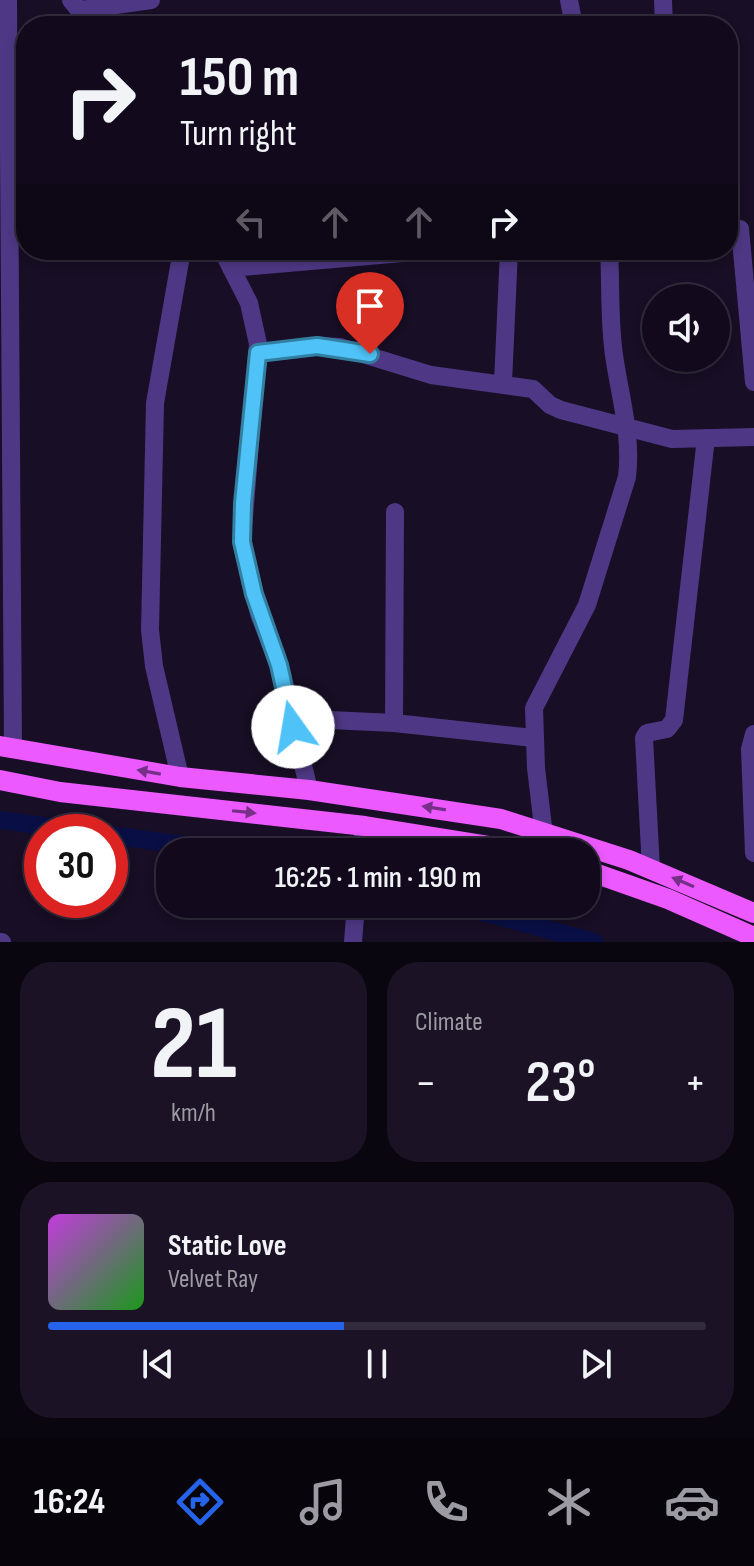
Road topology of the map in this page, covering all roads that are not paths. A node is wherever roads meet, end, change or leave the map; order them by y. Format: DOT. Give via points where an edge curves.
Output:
graph roads {
  1 [pos="8,0"];
  2 [pos="138,1"];
  3 [pos="76,5"];
  4 [pos="740,229"];
  5 [pos="180,260"];
  6 [pos="227,260"];
  7 [pos="323,260"];
  8 [pos="509,260"];
  9 [pos="609,260"];
  10 [pos="231,268"];
  11 [pos="258,353"];
  12 [pos="754,382"];
  13 [pos="503,383"];
  14 [pos="628,429"];
  15 [pos="754,437"];
  16 [pos="706,438"];
  17 [pos="395,512"];
  18 [pos="394,723"];
  19 [pos="293,727"];
  20 [pos="754,734"];
  21 [pos="533,738"];
  22 [pos="7,747"];
  23 [pos="180,777"];
  24 [pos="0,780"];
  25 [pos="309,790"];
  26 [pos="365,826"];
  27 [pos="544,835"];
  28 [pos="363,838"];
  29 [pos="440,838"];
  30 [pos="754,853"];
  31 [pos="651,869"];
  32 [pos="600,875"];
  33 [pos="754,913"];
  34 [pos="355,918"];
  35 [pos="754,937"];
  36 [pos="353,942"];
  1 -- 22 [label="street"];
  2 -- 3 [label="street"];
  4 -- 12 [label="street"];
  5 -- 23 [label="street" via="155,403 150,630"];
  6 -- 10 [label="street"];
  7 -- 10 [label="street"];
  8 -- 13 [label="street"];
  9 -- 14 [label="street" via="613,352"];
  10 -- 11 [label="street" via="249,303"];
  11 -- 13 [label="street" via="340,347 431,375"];
  11 -- 19 [label="street" via="242,542"];
  13 -- 14 [label="street" via="533,389 561,410"];
  14 -- 16 [label="street" via="672,439"];
  14 -- 21 [label="street" via="627,477 587,605 534,708"];
  15 -- 16 [label="street"];
  16 -- 31 [label="street" via="674,720 667,729 644,738"];
  17 -- 18 [label="street"];
  18 -- 19 [label="street" via="330,720"];
  18 -- 21 [label="street"];
  19 -- 25 [label="street"];
  20 -- 30 [label="street"];
  21 -- 27 [label="street"];
  23 -- 22 [label="main road, one-way"];
  23 -- 25 [label="main road"];
  24 -- 26 [label="main road, one-way" via="60,792"];
  27 -- 25 [label="main road, one-way" via="501,819"];
  26 -- 28 [label="street"];
  26 -- 29 [label="main road"];
  27 -- 31 [label="main road"];
  33 -- 31 [label="main road, one-way"];
  32 -- 35 [label="main road"];
  34 -- 36 [label="street"];
}
